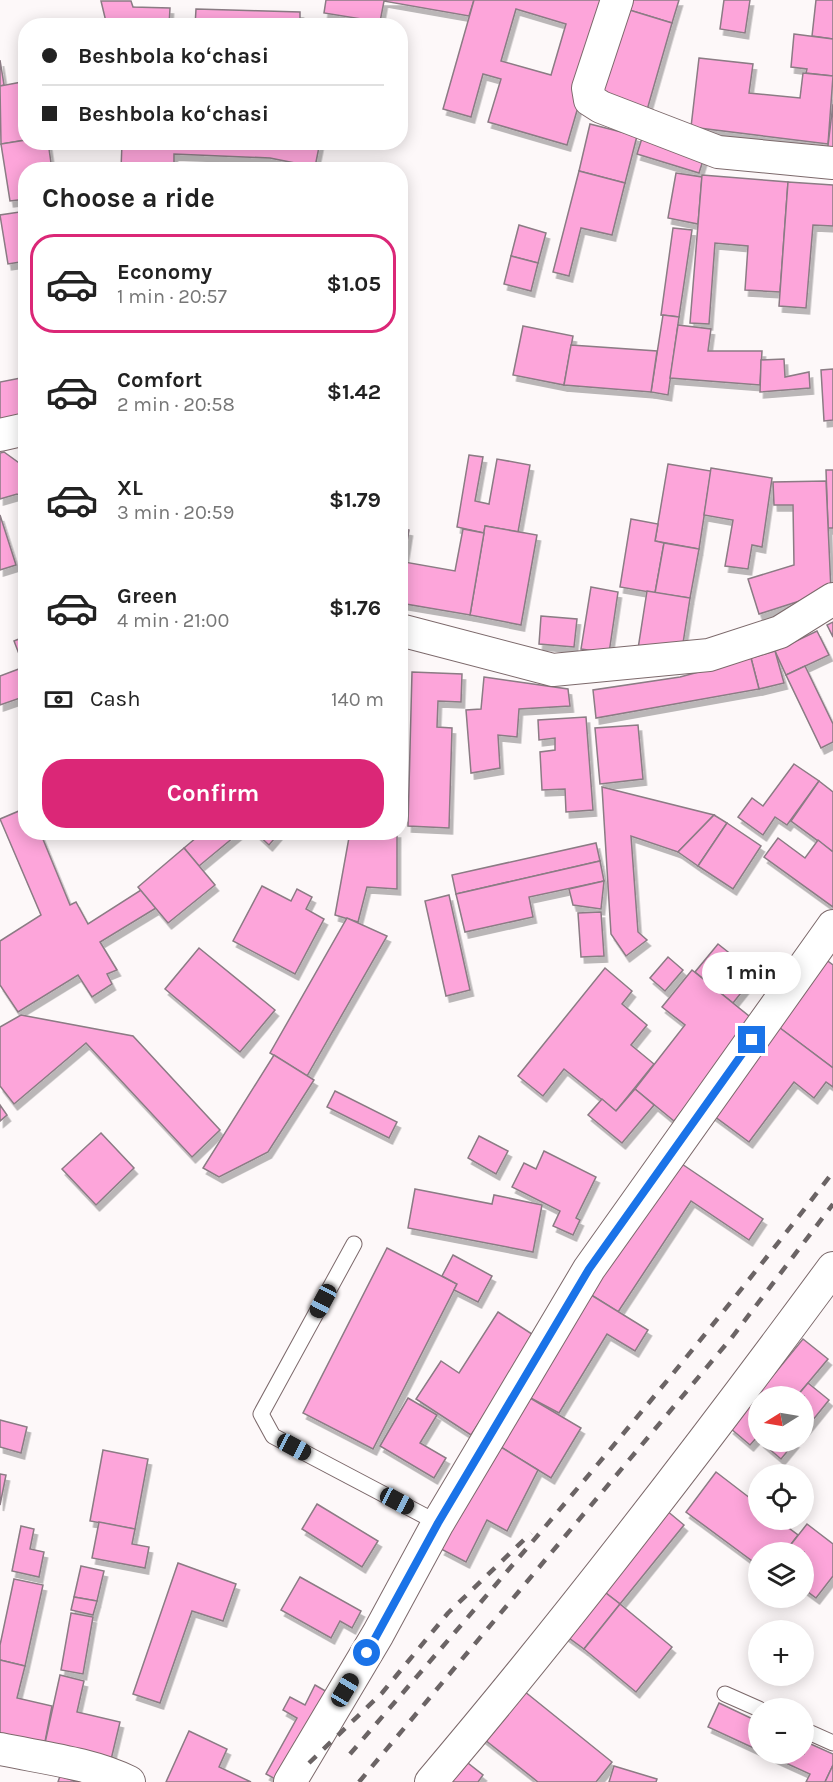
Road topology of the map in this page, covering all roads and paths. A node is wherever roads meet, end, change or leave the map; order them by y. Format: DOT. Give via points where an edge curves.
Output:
graph roads {
  1 [pos="617,0"];
  2 [pos="833,163"];
  3 [pos="18,431"];
  4 [pos="0,435"];
  5 [pos="833,599"];
  6 [pos="408,632"];
  7 [pos="833,926"];
  8 [pos="354,1244"];
  9 [pos="833,1268"];
  10 [pos="438,1523"];
  11 [pos="725,1694"];
  12 [pos="748,1704"];
  13 [pos="814,1734"];
  14 [pos="833,1743"];
  15 [pos="0,1749"];
  16 [pos="129,1782"];
  17 [pos="290,1782"];
  18 [pos="431,1782"];
  1 -- 2 [label="street" via="588,88 590,100 718,152"];
  3 -- 4 [label="street"];
  5 -- 6 [label="street" via="780,632 709,655 552,670"];
  7 -- 10 [label="street" via="589,1269"];
  8 -- 10 [label="lane" via="261,1414 273,1436"];
  9 -- 18 [label="street" via="529,1667"];
  10 -- 17 [label="street"];
  11 -- 12 [label="lane"];
  13 -- 14 [label="lane"];
  15 -- 16 [label="street" via="74,1764"];
}
